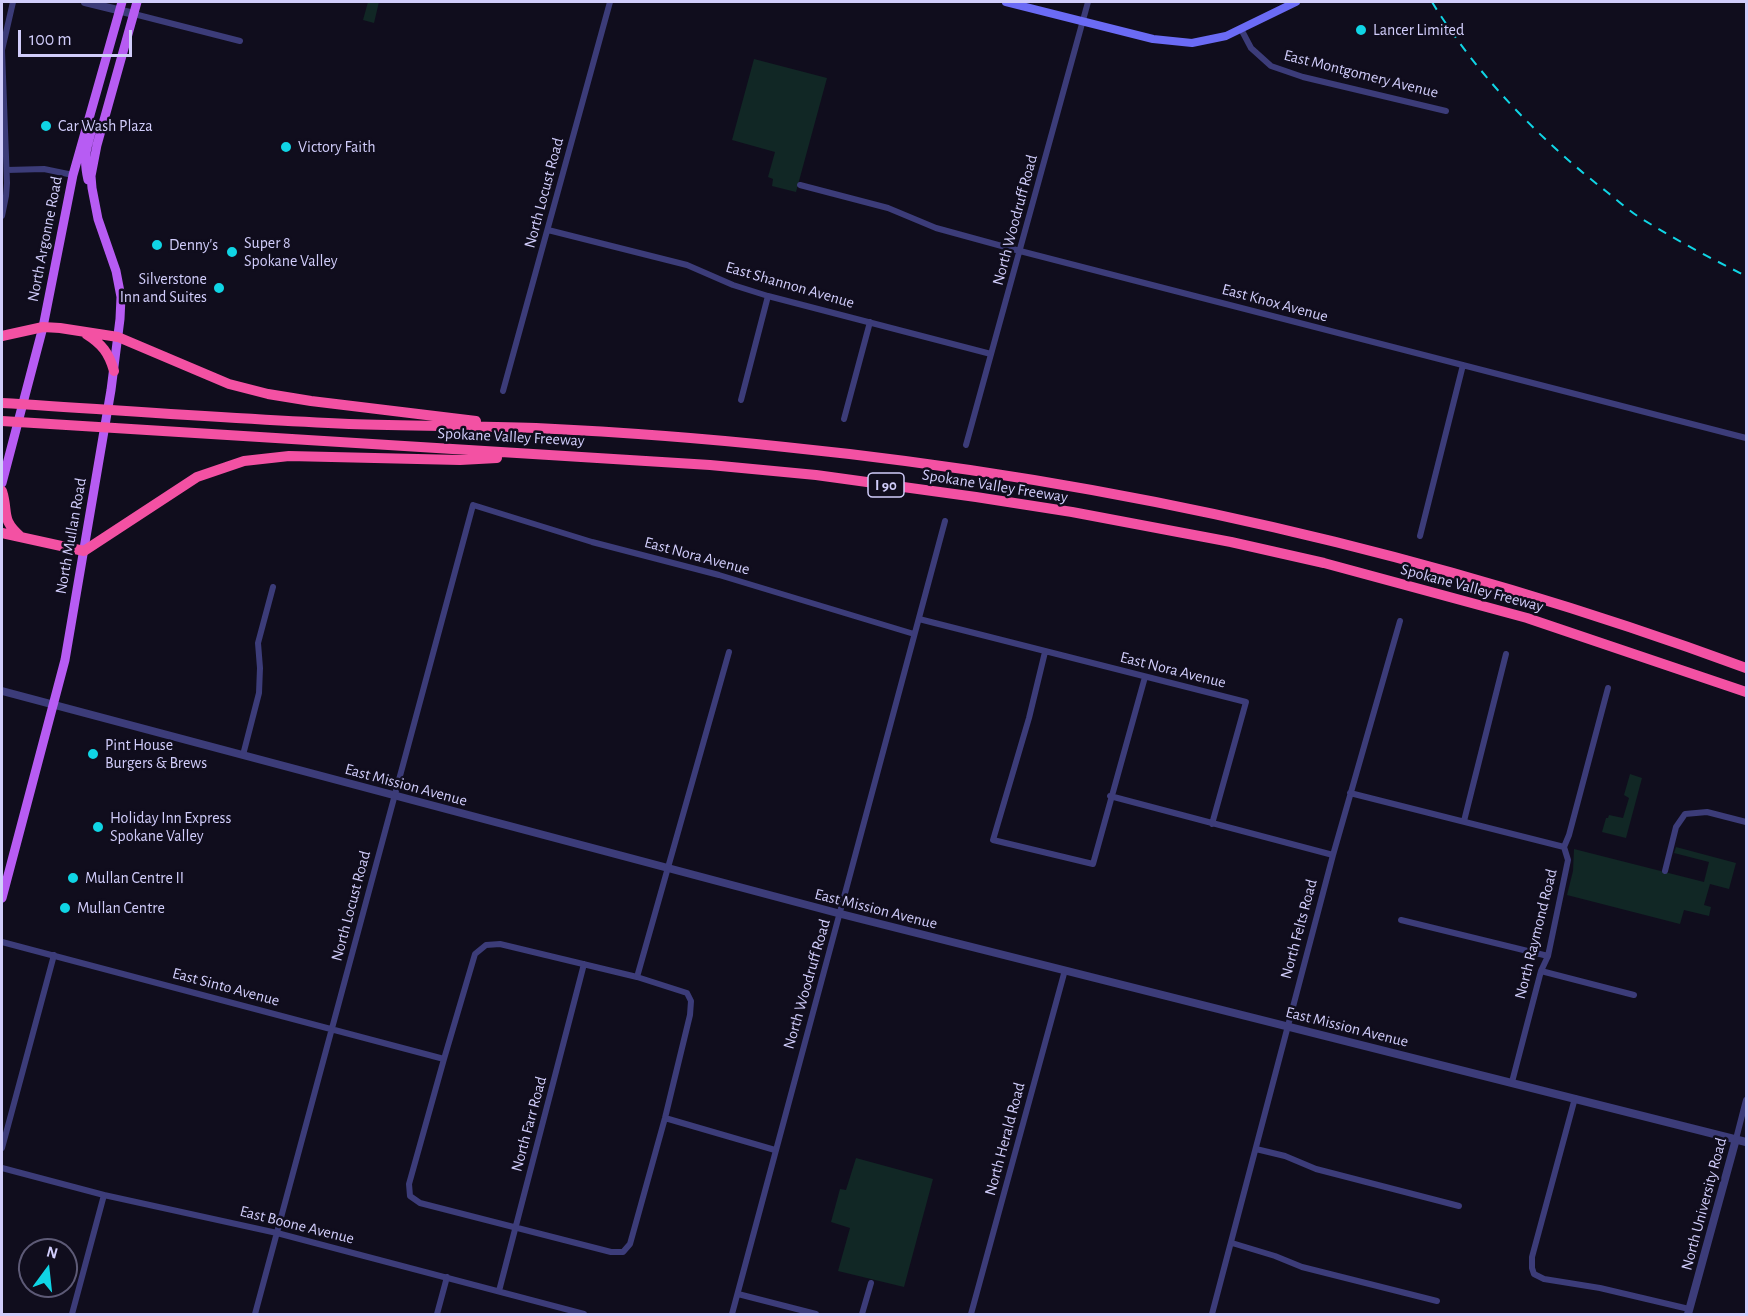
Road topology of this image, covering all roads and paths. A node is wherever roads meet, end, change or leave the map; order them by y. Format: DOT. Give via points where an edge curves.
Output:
graph roads {
  1 [pos="13,2"];
  2 [pos="85,2"];
  3 [pos="137,2"];
  4 [pos="610,2"];
  5 [pos="1006,2"];
  6 [pos="1088,2"];
  7 [pos="1296,2"];
  8 [pos="121,6"];
  9 [pos="134,14"];
  10 [pos="1083,21"];
  11 [pos="1241,29"];
  12 [pos="240,41"];
  13 [pos="91,109"];
  14 [pos="1446,111"];
  15 [pos="7,170"];
  16 [pos="73,175"];
  17 [pos="91,181"];
  18 [pos="800,185"];
  19 [pos="2,216"];
  20 [pos="548,230"];
  21 [pos="1020,251"];
  22 [pos="768,296"];
  23 [pos="870,322"];
  24 [pos="43,327"];
  25 [pos="83,332"];
  26 [pos="2,336"];
  27 [pos="118,337"];
  28 [pos="991,354"];
  29 [pos="1463,365"];
  30 [pos="114,371"];
  31 [pos="503,391"];
  32 [pos="741,400"];
  33 [pos="2,403"];
  34 [pos="844,419"];
  35 [pos="2,421"];
  36 [pos="536,428"];
  37 [pos="1746,438"];
  38 [pos="966,444"];
  39 [pos="539,455"];
  40 [pos="2,483"];
  41 [pos="2,491"];
  42 [pos="473,505"];
  43 [pos="945,521"];
  44 [pos="2,533"];
  45 [pos="1420,536"];
  46 [pos="23,537"];
  47 [pos="84,552"];
  48 [pos="273,587"];
  49 [pos="919,620"];
  50 [pos="1400,621"];
  51 [pos="914,634"];
  52 [pos="729,652"];
  53 [pos="1045,652"];
  54 [pos="1506,654"];
  55 [pos="1746,668"];
  56 [pos="1145,677"];
  57 [pos="1608,688"];
  58 [pos="2,691"];
  59 [pos="1746,692"];
  60 [pos="53,704"];
  61 [pos="243,755"];
  62 [pos="1350,793"];
  63 [pos="395,796"];
  64 [pos="1110,796"];
  65 [pos="1464,821"];
  66 [pos="1746,822"];
  67 [pos="1212,824"];
  68 [pos="1564,848"];
  69 [pos="1333,855"];
  70 [pos="669,869"];
  71 [pos="1665,871"];
  72 [pos="2,898"];
  73 [pos="841,915"];
  74 [pos="1401,920"];
  75 [pos="2,942"];
  76 [pos="54,956"];
  77 [pos="1548,956"];
  78 [pos="584,964"];
  79 [pos="1065,970"];
  80 [pos="1541,971"];
  81 [pos="637,977"];
  82 [pos="1634,995"];
  83 [pos="1287,1026"];
  84 [pos="331,1029"];
  85 [pos="444,1059"];
  86 [pos="1512,1082"];
  87 [pos="1575,1098"];
  88 [pos="1746,1100"];
  89 [pos="664,1118"];
  90 [pos="1736,1139"];
  91 [pos="1746,1142"];
  92 [pos="2,1148"];
  93 [pos="1256,1149"];
  94 [pos="775,1150"];
  95 [pos="2,1168"];
  96 [pos="104,1196"];
  97 [pos="1459,1206"];
  98 [pos="516,1228"];
  99 [pos="278,1233"];
  100 [pos="1232,1243"];
  101 [pos="447,1277"];
  102 [pos="871,1283"];
  103 [pos="499,1291"];
  104 [pos="738,1294"];
  105 [pos="1437,1300"];
  106 [pos="551,1305"];
  107 [pos="1689,1312"];
  108 [pos="72,1314"];
  109 [pos="255,1314"];
  110 [pos="436,1314"];
  111 [pos="549,1314"];
  112 [pos="584,1314"];
  113 [pos="732,1314"];
  114 [pos="816,1314"];
  115 [pos="862,1314"];
  116 [pos="971,1314"];
  117 [pos="1212,1314"];
  1 -- 15 [label="street" via="2,50"];
  2 -- 8 [label="street"];
  3 -- 9 [label="main road, North Argonne Road"];
  4 -- 20 [label="street, North Locust Road"];
  5 -- 10 [label="main road"];
  6 -- 10 [label="street, North Woodruff Road"];
  7 -- 11 [label="main road"];
  8 -- 9 [label="street"];
  8 -- 13 [label="main road, North Argonne Road"];
  9 -- 12 [label="street"];
  9 -- 17 [label="main road, North Argonne Road" via="97,145"];
  10 -- 11 [label="main road" via="1170,42 1210,40"];
  10 -- 21 [label="street, North Woodruff Road"];
  11 -- 14 [label="street, East Montgomery Avenue" via="1251,48 1270,66"];
  13 -- 16 [label="main road, North Argonne Road"];
  13 -- 17 [label="main road, North Mullan Road" via="93,125 84,165"];
  15 -- 16 [label="street" via="44,169"];
  15 -- 19 [label="street"];
  16 -- 24 [label="main road, North Argonne Road"];
  17 -- 27 [label="main road, North Mullan Road" via="98,219 119,283"];
  18 -- 21 [label="street, East Knox Avenue" via="888,208 946,231"];
  20 -- 22 [label="street, East Shannon Avenue" via="687,265"];
  20 -- 31 [label="street, North Locust Road"];
  21 -- 28 [label="street, North Woodruff Road"];
  21 -- 29 [label="street, East Knox Avenue"];
  22 -- 23 [label="street, East Shannon Avenue"];
  22 -- 32 [label="street"];
  23 -- 28 [label="street, East Shannon Avenue"];
  23 -- 34 [label="street"];
  24 -- 25 [label="highway"];
  24 -- 26 [label="highway"];
  24 -- 40 [label="main road, North Argonne Road"];
  25 -- 27 [label="highway"];
  25 -- 30 [label="highway" via="104,348"];
  27 -- 30 [label="main road, North Mullan Road"];
  27 -- 36 [label="highway" via="229,384 268,394"];
  28 -- 38 [label="street, North Woodruff Road"];
  29 -- 37 [label="street, East Knox Avenue"];
  29 -- 45 [label="street"];
  30 -- 47 [label="main road, North Mullan Road"];
  33 -- 36 [label="highway, Spokane Valley Freeway / I 90" via="347,424"];
  35 -- 39 [label="highway, Spokane Valley Freeway / I 90"];
  36 -- 55 [label="highway, Spokane Valley Freeway / I 90" via="855,455 1147,501 1407,560 1564,606"];
  39 -- 47 [label="highway" via="460,460 289,456 244,461 197,477"];
  39 -- 59 [label="highway, Spokane Valley Freeway / I 90" via="816,475 1072,512 1220,540 1324,563 1527,618"];
  41 -- 46 [label="highway" via="4,517"];
  42 -- 51 [label="street, East Nora Avenue"];
  42 -- 63 [label="street, North Locust Road"];
  43 -- 49 [label="street, North Woodruff Road"];
  44 -- 46 [label="highway"];
  46 -- 47 [label="highway"];
  47 -- 60 [label="main road, North Mullan Road"];
  48 -- 61 [label="street" via="258,643 259,693"];
  49 -- 51 [label="street, North Woodruff Road"];
  49 -- 53 [label="street, East Nora Avenue"];
  50 -- 62 [label="street, North Felts Road"];
  51 -- 73 [label="street, North Woodruff Road"];
  52 -- 70 [label="street"];
  53 -- 56 [label="street, East Nora Avenue"];
  53 -- 64 [label="street" via="993,840 1092,864"];
  54 -- 65 [label="street"];
  56 -- 64 [label="street"];
  56 -- 67 [label="street, East Nora Avenue" via="1246,702"];
  57 -- 68 [label="street, North Raymond Road"];
  58 -- 60 [label="street, East Mission Avenue"];
  60 -- 61 [label="street, East Mission Avenue"];
  60 -- 72 [label="main road, North Mullan Road"];
  61 -- 63 [label="street, East Mission Avenue"];
  62 -- 65 [label="street"];
  62 -- 69 [label="street, North Felts Road"];
  63 -- 70 [label="street, East Mission Avenue"];
  63 -- 84 [label="street, North Locust Road"];
  64 -- 67 [label="street"];
  65 -- 68 [label="street"];
  66 -- 71 [label="street" via="1707,812 1685,814 1676,827"];
  67 -- 69 [label="street"];
  68 -- 77 [label="street, North Raymond Road" via="1568,860"];
  69 -- 83 [label="street, North Felts Road"];
  70 -- 73 [label="street, East Mission Avenue"];
  70 -- 81 [label="street"];
  73 -- 79 [label="street, East Mission Avenue"];
  73 -- 94 [label="street, North Woodruff Road"];
  74 -- 77 [label="street"];
  75 -- 76 [label="street, East Sinto Avenue"];
  76 -- 84 [label="street, East Sinto Avenue"];
  76 -- 92 [label="street"];
  77 -- 80 [label="street, North Raymond Road"];
  78 -- 81 [label="street"];
  78 -- 85 [label="street" via="500,944 486,945 475,954"];
  78 -- 98 [label="street, North Farr Road"];
  79 -- 83 [label="street, East Mission Avenue"];
  79 -- 116 [label="street, North Herald Road"];
  80 -- 82 [label="street"];
  80 -- 86 [label="street, North Raymond Road"];
  81 -- 89 [label="street" via="687,993 691,1001"];
  83 -- 86 [label="street, East Mission Avenue"];
  83 -- 93 [label="street, North Felts Road"];
  84 -- 85 [label="street, East Sinto Avenue"];
  84 -- 99 [label="street, North Locust Road"];
  85 -- 98 [label="street" via="409,1184 410,1196 420,1203"];
  86 -- 87 [label="street, East Mission Avenue"];
  87 -- 90 [label="street, East Mission Avenue"];
  87 -- 107 [label="street" via="1532,1257 1534,1274"];
  88 -- 90 [label="street, North University Road"];
  89 -- 94 [label="street"];
  89 -- 98 [label="street" via="630,1244 623,1252"];
  90 -- 91 [label="street, East Mission Avenue"];
  90 -- 107 [label="street, North University Road"];
  93 -- 97 [label="street"];
  93 -- 100 [label="street, North Felts Road"];
  94 -- 104 [label="street, North Woodruff Road"];
  95 -- 96 [label="street, East Boone Avenue"];
  96 -- 99 [label="street, East Boone Avenue"];
  96 -- 108 [label="street"];
  98 -- 103 [label="street, North Farr Road"];
  99 -- 101 [label="street, East Boone Avenue"];
  99 -- 109 [label="street, North Locust Road"];
  100 -- 105 [label="street" via="1302,1267"];
  100 -- 117 [label="street, North Felts Road"];
  101 -- 103 [label="street, East Boone Avenue"];
  101 -- 110 [label="street"];
  102 -- 115 [label="street"];
  103 -- 106 [label="street, East Boone Avenue"];
  104 -- 113 [label="street, North Woodruff Road"];
  104 -- 114 [label="street"];
  106 -- 111 [label="street"];
  106 -- 112 [label="street, East Boone Avenue"];
}
